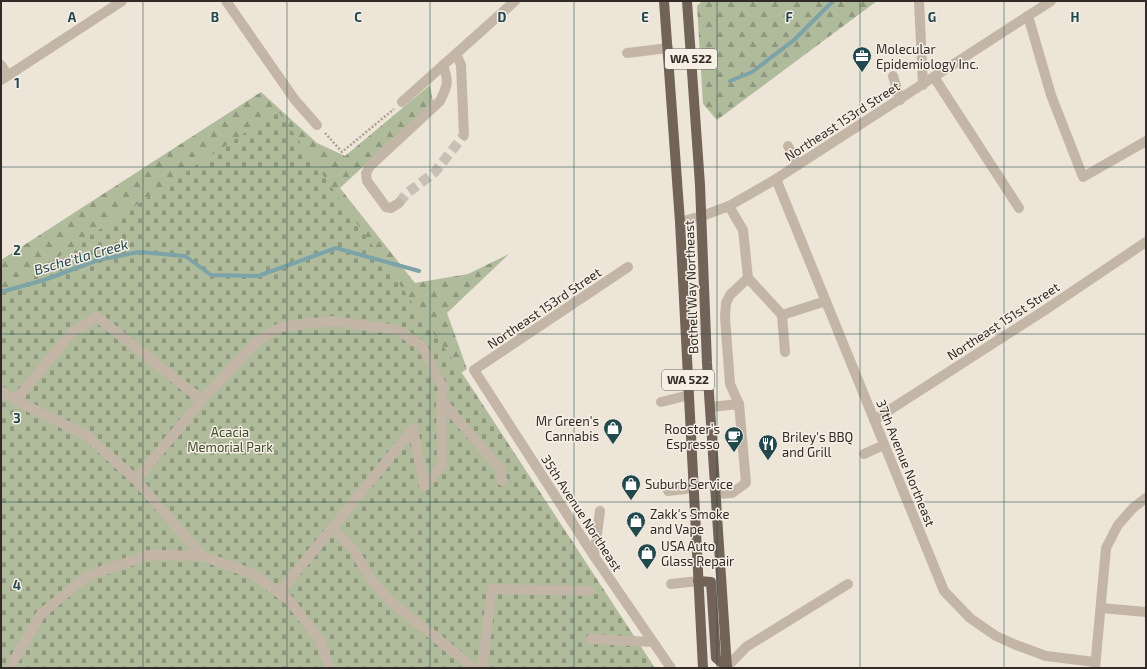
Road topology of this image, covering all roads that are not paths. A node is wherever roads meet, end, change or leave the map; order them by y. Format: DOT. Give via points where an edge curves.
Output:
graph roads {
  1 [pos="122,1"];
  2 [pos="226,1"];
  3 [pos="515,1"];
  4 [pos="664,1"];
  5 [pos="687,1"];
  6 [pos="919,1"];
  7 [pos="1051,1"];
  8 [pos="1028,16"];
  9 [pos="668,48"];
  10 [pos="627,53"];
  11 [pos="456,54"];
  12 [pos="1,65"];
  13 [pos="443,65"];
  14 [pos="893,76"];
  15 [pos="4,78"];
  16 [pos="934,78"];
  17 [pos="923,85"];
  18 [pos="900,100"];
  19 [pos="402,102"];
  20 [pos="317,125"];
  21 [pos="464,135"];
  22 [pos="1146,141"];
  23 [pos="788,146"];
  24 [pos="798,165"];
  25 [pos="776,179"];
  26 [pos="399,203"];
  27 [pos="730,206"];
  28 [pos="1019,208"];
  29 [pos="702,216"];
  30 [pos="680,222"];
  31 [pos="1146,242"];
  32 [pos="628,267"];
  33 [pos="748,278"];
  34 [pos="826,301"];
  35 [pos="782,315"];
  36 [pos="785,352"];
  37 [pos="474,370"];
  38 [pos="1,391"];
  39 [pos="689,395"];
  40 [pos="16,400"];
  41 [pos="202,400"];
  42 [pos="441,400"];
  43 [pos="661,402"];
  44 [pos="739,404"];
  45 [pos="710,407"];
  46 [pos="874,420"];
  47 [pos="884,445"];
  48 [pos="864,454"];
  49 [pos="136,480"];
  50 [pos="502,481"];
  51 [pos="694,488"];
  52 [pos="668,491"];
  53 [pos="716,494"];
  54 [pos="1146,498"];
  55 [pos="600,512"];
  56 [pos="332,527"];
  57 [pos="202,556"];
  58 [pos="594,556"];
  59 [pos="698,580"];
  60 [pos="671,584"];
  61 [pos="848,584"];
  62 [pos="590,591"];
  63 [pos="279,593"];
  64 [pos="1101,608"];
  65 [pos="1146,612"];
  66 [pos="591,639"];
  67 [pos="652,642"];
  68 [pos="1095,665"];
  69 [pos="11,668"];
  70 [pos="330,668"];
  71 [pos="474,668"];
  72 [pos="482,668"];
  73 [pos="671,668"];
  74 [pos="703,668"];
  75 [pos="728,668"];
  1 -- 15 [label="street"];
  2 -- 20 [label="street" via="295,100"];
  3 -- 11 [label="street"];
  4 -- 9 [label="main road, Bothell Way Northeast / WA 522"];
  5 -- 29 [label="main road, Bothell Way Northeast / WA 522"];
  6 -- 17 [label="street"];
  7 -- 8 [label="street, Northeast 153rd Street"];
  8 -- 16 [label="street, Northeast 153rd Street"];
  8 -- 22 [label="street" via="1051,95 1083,177"];
  9 -- 10 [label="street"];
  9 -- 30 [label="main road, Bothell Way Northeast / WA 522"];
  11 -- 13 [label="street"];
  11 -- 21 [label="street" via="461,66"];
  12 -- 15 [label="street"];
  13 -- 19 [label="street"];
  13 -- 26 [label="street" via="448,78 440,101 370,166 366,173 367,181 386,207 391,208"];
  14 -- 18 [label="street"];
  16 -- 17 [label="street, Northeast 153rd Street"];
  16 -- 28 [label="street"];
  17 -- 18 [label="street, Northeast 153rd Street"];
  18 -- 24 [label="street, Northeast 153rd Street"];
  23 -- 24 [label="street"];
  24 -- 25 [label="street, Northeast 153rd Street"];
  25 -- 27 [label="street, Northeast 153rd Street"];
  25 -- 34 [label="street, 37th Avenue Northeast"];
  27 -- 29 [label="street, Northeast 153rd Street"];
  27 -- 33 [label="street" via="743,230"];
  29 -- 30 [label="street, Northeast 153rd Street"];
  29 -- 45 [label="main road, Bothell Way Northeast / WA 522"];
  30 -- 39 [label="main road, Bothell Way Northeast / WA 522"];
  31 -- 46 [label="street, Northeast 151st Street"];
  32 -- 37 [label="street, Northeast 153rd Street"];
  33 -- 35 [label="street"];
  33 -- 44 [label="street" via="730,295 726,303 730,384"];
  34 -- 35 [label="street"];
  34 -- 46 [label="street, 37th Avenue Northeast"];
  35 -- 36 [label="street"];
  37 -- 58 [label="street, 35th Avenue Northeast"];
  38 -- 40 [label="street"];
  39 -- 43 [label="street"];
  39 -- 51 [label="main road, Bothell Way Northeast / WA 522"];
  40 -- 41 [label="street" via="72,332 98,318"];
  40 -- 49 [label="street" via="86,435"];
  41 -- 42 [label="street" via="257,342 281,327 333,321 398,330 422,346 443,388"];
  41 -- 49 [label="street"];
  42 -- 50 [label="street" via="501,470"];
  42 -- 56 [label="street" via="442,465 424,486 412,429"];
  44 -- 45 [label="street"];
  44 -- 53 [label="street" via="746,483 732,493"];
  45 -- 53 [label="main road, Bothell Way Northeast / WA 522"];
  46 -- 47 [label="street, 37th Avenue Northeast"];
  47 -- 48 [label="street"];
  47 -- 68 [label="street, 37th Avenue Northeast" via="944,591 970,618 996,636 1046,656"];
  49 -- 57 [label="street"];
  51 -- 52 [label="street"];
  51 -- 59 [label="main road, Bothell Way Northeast / WA 522"];
  53 -- 75 [label="main road, Bothell Way Northeast / WA 522"];
  54 -- 64 [label="street" via="1118,525 1106,548"];
  55 -- 58 [label="street"];
  56 -- 63 [label="street"];
  56 -- 71 [label="street" via="353,549 372,581 390,601"];
  57 -- 63 [label="street" via="253,574"];
  57 -- 69 [label="street" via="149,555 87,576 41,614"];
  58 -- 67 [label="street, 35th Avenue Northeast"];
  59 -- 60 [label="street"];
  59 -- 74 [label="main road, Bothell Way Northeast / WA 522"];
  59 -- 75 [label="main road" via="711,582 716,658"];
  61 -- 75 [label="street" via="746,647"];
  62 -- 72 [label="street" via="492,589"];
  63 -- 70 [label="street" via="289,600 320,639"];
  64 -- 65 [label="street"];
  64 -- 68 [label="street"];
  66 -- 67 [label="street"];
  67 -- 73 [label="street, 35th Avenue Northeast"];
}
